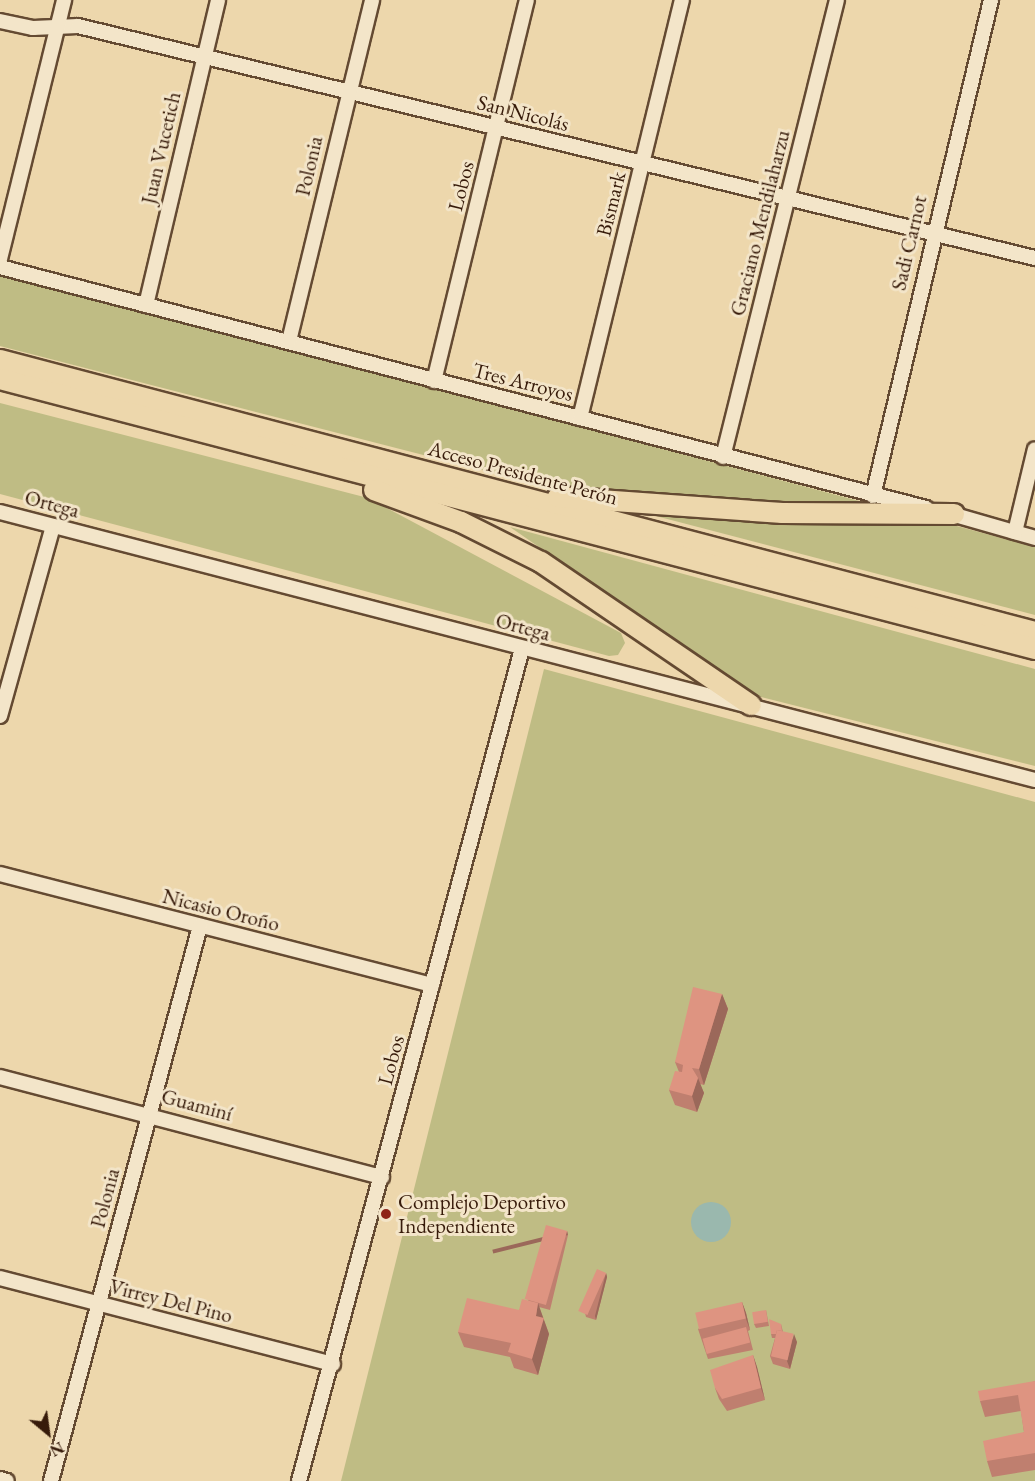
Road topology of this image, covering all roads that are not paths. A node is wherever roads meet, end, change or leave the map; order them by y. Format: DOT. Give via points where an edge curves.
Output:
graph roads {
  1 [pos="64,0"];
  2 [pos="218,0"];
  3 [pos="372,0"];
  4 [pos="527,0"];
  5 [pos="682,0"];
  6 [pos="837,0"];
  7 [pos="991,0"];
  8 [pos="0,21"];
  9 [pos="57,26"];
  10 [pos="204,57"];
  11 [pos="349,91"];
  12 [pos="497,128"];
  13 [pos="642,163"];
  14 [pos="788,200"];
  15 [pos="933,233"];
  16 [pos="1035,258"];
  17 [pos="0,259"];
  18 [pos="0,267"];
  19 [pos="146,305"];
  20 [pos="289,341"];
  21 [pos="0,360"];
  22 [pos="0,379"];
  23 [pos="434,381"];
  24 [pos="580,418"];
  25 [pos="262,449"];
  26 [pos="1035,449"];
  27 [pos="723,457"];
  28 [pos="425,472"];
  29 [pos="873,496"];
  30 [pos="0,512"];
  31 [pos="954,514"];
  32 [pos="53,526"];
  33 [pos="1015,532"];
  34 [pos="1035,538"];
  35 [pos="1035,632"];
  36 [pos="522,649"];
  37 [pos="1035,649"];
  38 [pos="5,674"];
  39 [pos="751,705"];
  40 [pos="0,716"];
  41 [pos="1035,780"];
  42 [pos="0,874"];
  43 [pos="200,926"];
  44 [pos="432,985"];
  45 [pos="0,1077"];
  46 [pos="149,1114"];
  47 [pos="382,1177"];
  48 [pos="0,1278"];
  49 [pos="99,1304"];
  50 [pos="333,1364"];
  51 [pos="0,1479"];
  52 [pos="7,1481"];
  53 [pos="51,1481"];
  54 [pos="299,1481"];
  1 -- 9 [label="street"];
  2 -- 10 [label="street, Juan Vucetich"];
  3 -- 11 [label="street, Polonia"];
  4 -- 12 [label="street, Lobos"];
  5 -- 13 [label="street, Bismark"];
  6 -- 14 [label="street, Graciano Mendilaharzu"];
  7 -- 15 [label="street, Sadi Carnot"];
  8 -- 9 [label="street, San Nicolás" via="33,28"];
  9 -- 10 [label="street, San Nicolás"];
  9 -- 17 [label="street"];
  10 -- 11 [label="street, San Nicolás"];
  10 -- 19 [label="street, Juan Vucetich"];
  11 -- 12 [label="street, San Nicolás"];
  11 -- 20 [label="street, Polonia"];
  12 -- 13 [label="street, San Nicolás"];
  12 -- 23 [label="street, Lobos"];
  13 -- 14 [label="street, San Nicolás"];
  13 -- 24 [label="street, Bismark"];
  14 -- 15 [label="street, San Nicolás"];
  14 -- 27 [label="street, Graciano Mendilaharzu"];
  15 -- 16 [label="street, San Nicolás"];
  15 -- 29 [label="street, Sadi Carnot"];
  18 -- 19 [label="street, Tres Arroyos"];
  19 -- 20 [label="street, Tres Arroyos"];
  20 -- 23 [label="street, Tres Arroyos"];
  21 -- 28 [label="highway, Acceso Presidente Perón"];
  22 -- 25 [label="highway, Acceso Presidente Perón"];
  23 -- 24 [label="street, Tres Arroyos"];
  24 -- 27 [label="street, Tres Arroyos"];
  25 -- 37 [label="highway, Acceso Presidente Perón"];
  25 -- 39 [label="highway" via="298,469 428,509 541,562"];
  26 -- 33 [label="street"];
  27 -- 29 [label="street, Tres Arroyos"];
  28 -- 31 [label="highway" via="576,499 782,513"];
  28 -- 35 [label="highway, Acceso Presidente Perón"];
  29 -- 31 [label="street, Tres Arroyos"];
  30 -- 32 [label="street, Ortega"];
  31 -- 33 [label="street, Tres Arroyos"];
  32 -- 36 [label="street, Ortega"];
  32 -- 38 [label="street"];
  33 -- 34 [label="street, Tres Arroyos"];
  36 -- 39 [label="street, Ortega"];
  36 -- 44 [label="street, Lobos"];
  38 -- 40 [label="street"];
  39 -- 41 [label="street, Ortega"];
  42 -- 43 [label="street, Nicasio Oroño"];
  43 -- 44 [label="street, Nicasio Oroño"];
  43 -- 46 [label="street, Polonia"];
  44 -- 47 [label="street, Lobos"];
  45 -- 46 [label="street, Guaminí"];
  46 -- 47 [label="street, Guaminí"];
  46 -- 49 [label="street, Polonia"];
  47 -- 50 [label="street, Lobos"];
  48 -- 49 [label="street, Virrey Del Pino"];
  49 -- 50 [label="street, Virrey Del Pino"];
  49 -- 53 [label="street, Polonia"];
  50 -- 54 [label="street, Lobos"];
  51 -- 52 [label="street"];
}
